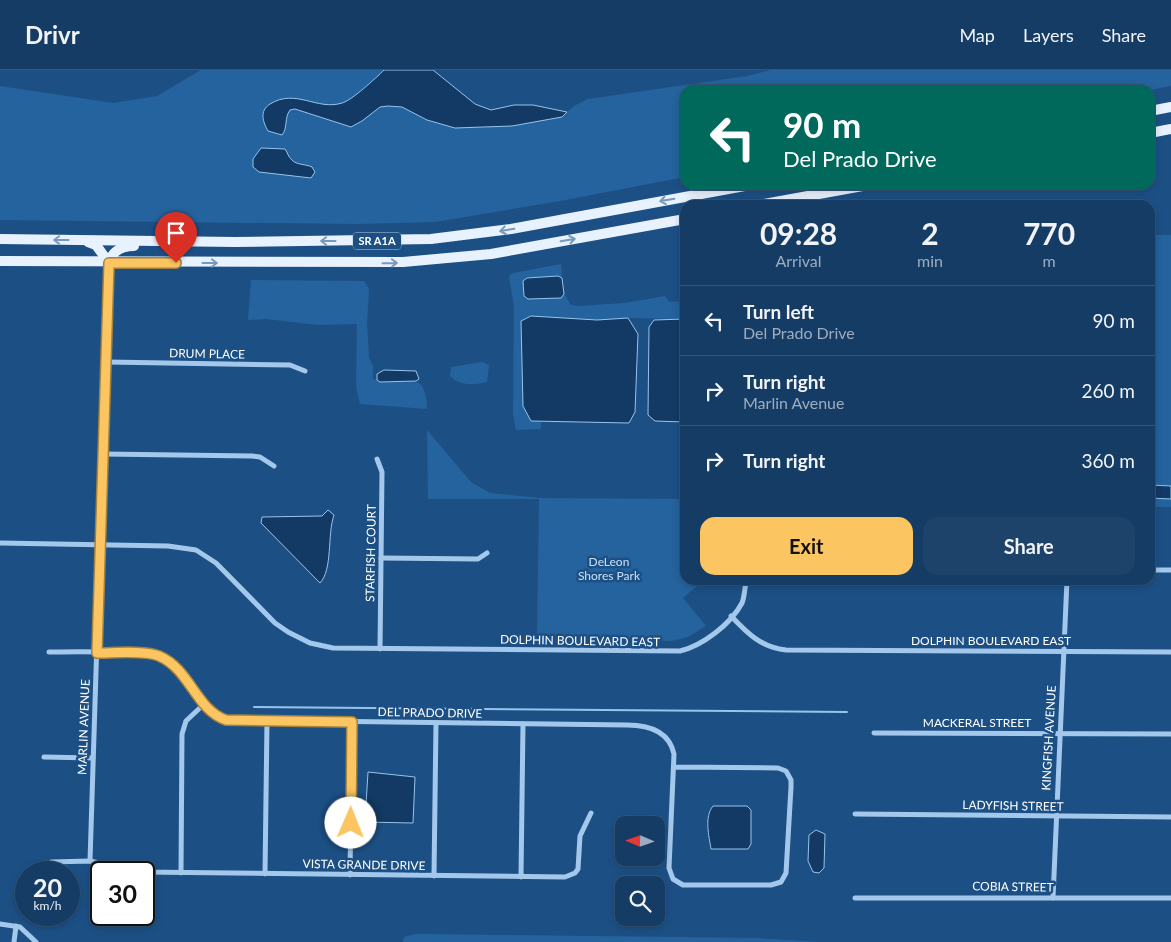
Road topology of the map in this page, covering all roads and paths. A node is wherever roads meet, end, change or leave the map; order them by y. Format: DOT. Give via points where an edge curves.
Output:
graph roads {
  1 [pos="1171,107"];
  2 [pos="1155,110"];
  3 [pos="1171,129"];
  4 [pos="1155,132"];
  5 [pos="722,190"];
  6 [pos="841,190"];
  7 [pos="786,200"];
  8 [pos="680,219"];
  9 [pos="0,239"];
  10 [pos="82,240"];
  11 [pos="235,242"];
  12 [pos="0,261"];
  13 [pos="109,263"];
  14 [pos="107,362"];
  15 [pos="305,371"];
  16 [pos="104,454"];
  17 [pos="377,459"];
  18 [pos="274,466"];
  19 [pos="0,543"];
  20 [pos="101,545"];
  21 [pos="487,553"];
  22 [pos="381,558"];
  23 [pos="1155,570"];
  24 [pos="1171,570"];
  25 [pos="746,585"];
  26 [pos="1066,585"];
  27 [pos="731,616"];
  28 [pos="380,649"];
  29 [pos="49,652"];
  30 [pos="1063,652"];
  31 [pos="1171,652"];
  32 [pos="97,653"];
  33 [pos="204,704"];
  34 [pos="267,720"];
  35 [pos="352,722"];
  36 [pos="436,723"];
  37 [pos="523,724"];
  38 [pos="874,733"];
  39 [pos="1060,733"];
  40 [pos="1171,734"];
  41 [pos="44,757"];
  42 [pos="94,758"];
  43 [pos="674,767"];
  44 [pos="591,813"];
  45 [pos="856,814"];
  46 [pos="1056,816"];
  47 [pos="1171,817"];
  48 [pos="80,861"];
  49 [pos="90,861"];
  50 [pos="155,872"];
  51 [pos="181,873"];
  52 [pos="265,874"];
  53 [pos="350,875"];
  54 [pos="434,876"];
  55 [pos="521,877"];
  56 [pos="855,898"];
  57 [pos="1053,898"];
  58 [pos="1171,898"];
  59 [pos="0,924"];
  60 [pos="15,926"];
  61 [pos="16,926"];
  62 [pos="14,942"];
  63 [pos="36,942"];
  1 -- 2 [label="main road"];
  3 -- 4 [label="main road"];
  5 -- 11 [label="main road, SR A1A, one-way" via="474,235 373,241"];
  6 -- 7 [label="main road"];
  13 -- 8 [label="main road, SR A1A, one-way" via="371,263 449,259"];
  10 -- 9 [label="main road, SR A1A, one-way"];
  10 -- 11 [label="main road, SR A1A"];
  10 -- 13 [label="main road" via="96,245"];
  11 -- 13 [label="main road" via="215,246 128,246 118,249"];
  12 -- 13 [label="main road, SR A1A"];
  13 -- 14 [label="street, MARLIN AVENUE"];
  14 -- 15 [label="street, DRUM PLACE" via="290,365"];
  14 -- 16 [label="street, MARLIN AVENUE"];
  16 -- 18 [label="street" via="252,456"];
  16 -- 20 [label="street, MARLIN AVENUE"];
  17 -- 22 [label="street, STARFISH COURT" via="382,472"];
  19 -- 20 [label="street, DOLPHIN BOULEVARD EAST"];
  20 -- 28 [label="street, DOLPHIN BOULEVARD EAST" via="178,546 196,550 216,562 275,622 295,636 325,647"];
  20 -- 32 [label="street, MARLIN AVENUE"];
  21 -- 22 [label="street" via="478,559"];
  22 -- 28 [label="street, STARFISH COURT"];
  23 -- 24 [label="street"];
  25 -- 27 [label="street" via="741,606"];
  26 -- 30 [label="street, KINGFISH AVENUE"];
  27 -- 28 [label="street, DOLPHIN BOULEVARD EAST" via="706,640 680,651"];
  27 -- 30 [label="street, DOLPHIN BOULEVARD EAST" via="758,642 786,650"];
  29 -- 32 [label="street, DEL PRADO DRIVE"];
  30 -- 31 [label="street, DOLPHIN BOULEVARD EAST"];
  30 -- 39 [label="street, KINGFISH AVENUE"];
  32 -- 33 [label="street, DEL PRADO DRIVE" via="159,656 185,676"];
  32 -- 42 [label="street, MARLIN AVENUE"];
  33 -- 34 [label="street, DEL PRADO DRIVE" via="214,715 226,720"];
  33 -- 51 [label="street" via="186,721 182,734"];
  34 -- 35 [label="street, DEL PRADO DRIVE"];
  34 -- 52 [label="street"];
  35 -- 36 [label="street, DEL PRADO DRIVE"];
  35 -- 53 [label="street"];
  36 -- 37 [label="street, DEL PRADO DRIVE"];
  36 -- 54 [label="street"];
  37 -- 43 [label="street, DEL PRADO DRIVE" via="649,727 670,742"];
  37 -- 55 [label="street"];
  38 -- 39 [label="street, MACKERAL STREET"];
  39 -- 40 [label="street, MACKERAL STREET"];
  39 -- 46 [label="street, KINGFISH AVENUE"];
  41 -- 42 [label="street"];
  42 -- 49 [label="street, MARLIN AVENUE"];
  43 -- 43 [label="street, DEL PRADO DRIVE" via="670,868 675,881 690,885 771,885 781,882 786,872 791,787 786,771"];
  44 -- 55 [label="street, VISTA GRANDE DRIVE" via="580,836 579,864 575,873 565,877"];
  45 -- 46 [label="street, LADYFISH STREET"];
  46 -- 47 [label="street, LADYFISH STREET"];
  46 -- 57 [label="street, KINGFISH AVENUE"];
  48 -- 49 [label="street, VISTA GRANDE DRIVE"];
  50 -- 51 [label="street, VISTA GRANDE DRIVE"];
  51 -- 52 [label="street, VISTA GRANDE DRIVE"];
  52 -- 53 [label="street, VISTA GRANDE DRIVE"];
  53 -- 54 [label="street, VISTA GRANDE DRIVE"];
  54 -- 55 [label="street, VISTA GRANDE DRIVE"];
  56 -- 57 [label="street, COBIA STREET"];
  57 -- 58 [label="street, COBIA STREET"];
  59 -- 60 [label="street"];
  61 -- 62 [label="street"];
  61 -- 63 [label="street"];
}
